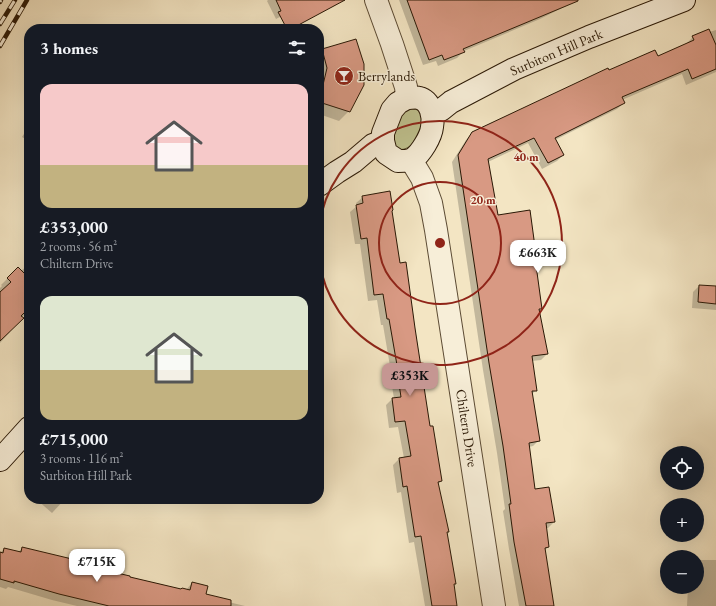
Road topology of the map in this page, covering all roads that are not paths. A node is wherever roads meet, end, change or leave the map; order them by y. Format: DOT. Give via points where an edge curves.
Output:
graph roads {
  1 [pos="376,0"];
  2 [pos="684,0"];
  3 [pos="660,4"];
  4 [pos="407,98"];
  5 [pos="432,111"];
  6 [pos="383,141"];
  7 [pos="411,160"];
  8 [pos="324,181"];
  9 [pos="24,434"];
  10 [pos="0,460"];
  11 [pos="494,606"];
  1 -- 4 [label="street" via="406,87"];
  2 -- 3 [label="street, Surbiton Hill Park"];
  3 -- 5 [label="street, Surbiton Hill Park" via="514,69 451,102 441,110"];
  4 -- 5 [label="street" via="420,98"];
  4 -- 6 [label="street" via="392,110 383,133"];
  5 -- 7 [label="street" via="432,127 428,139"];
  6 -- 7 [label="street" via="386,153 398,161"];
  6 -- 8 [label="street" via="373,145"];
  7 -- 11 [label="street, Chiltern Drive" via="422,178 431,203"];
  9 -- 10 [label="street"];
}
